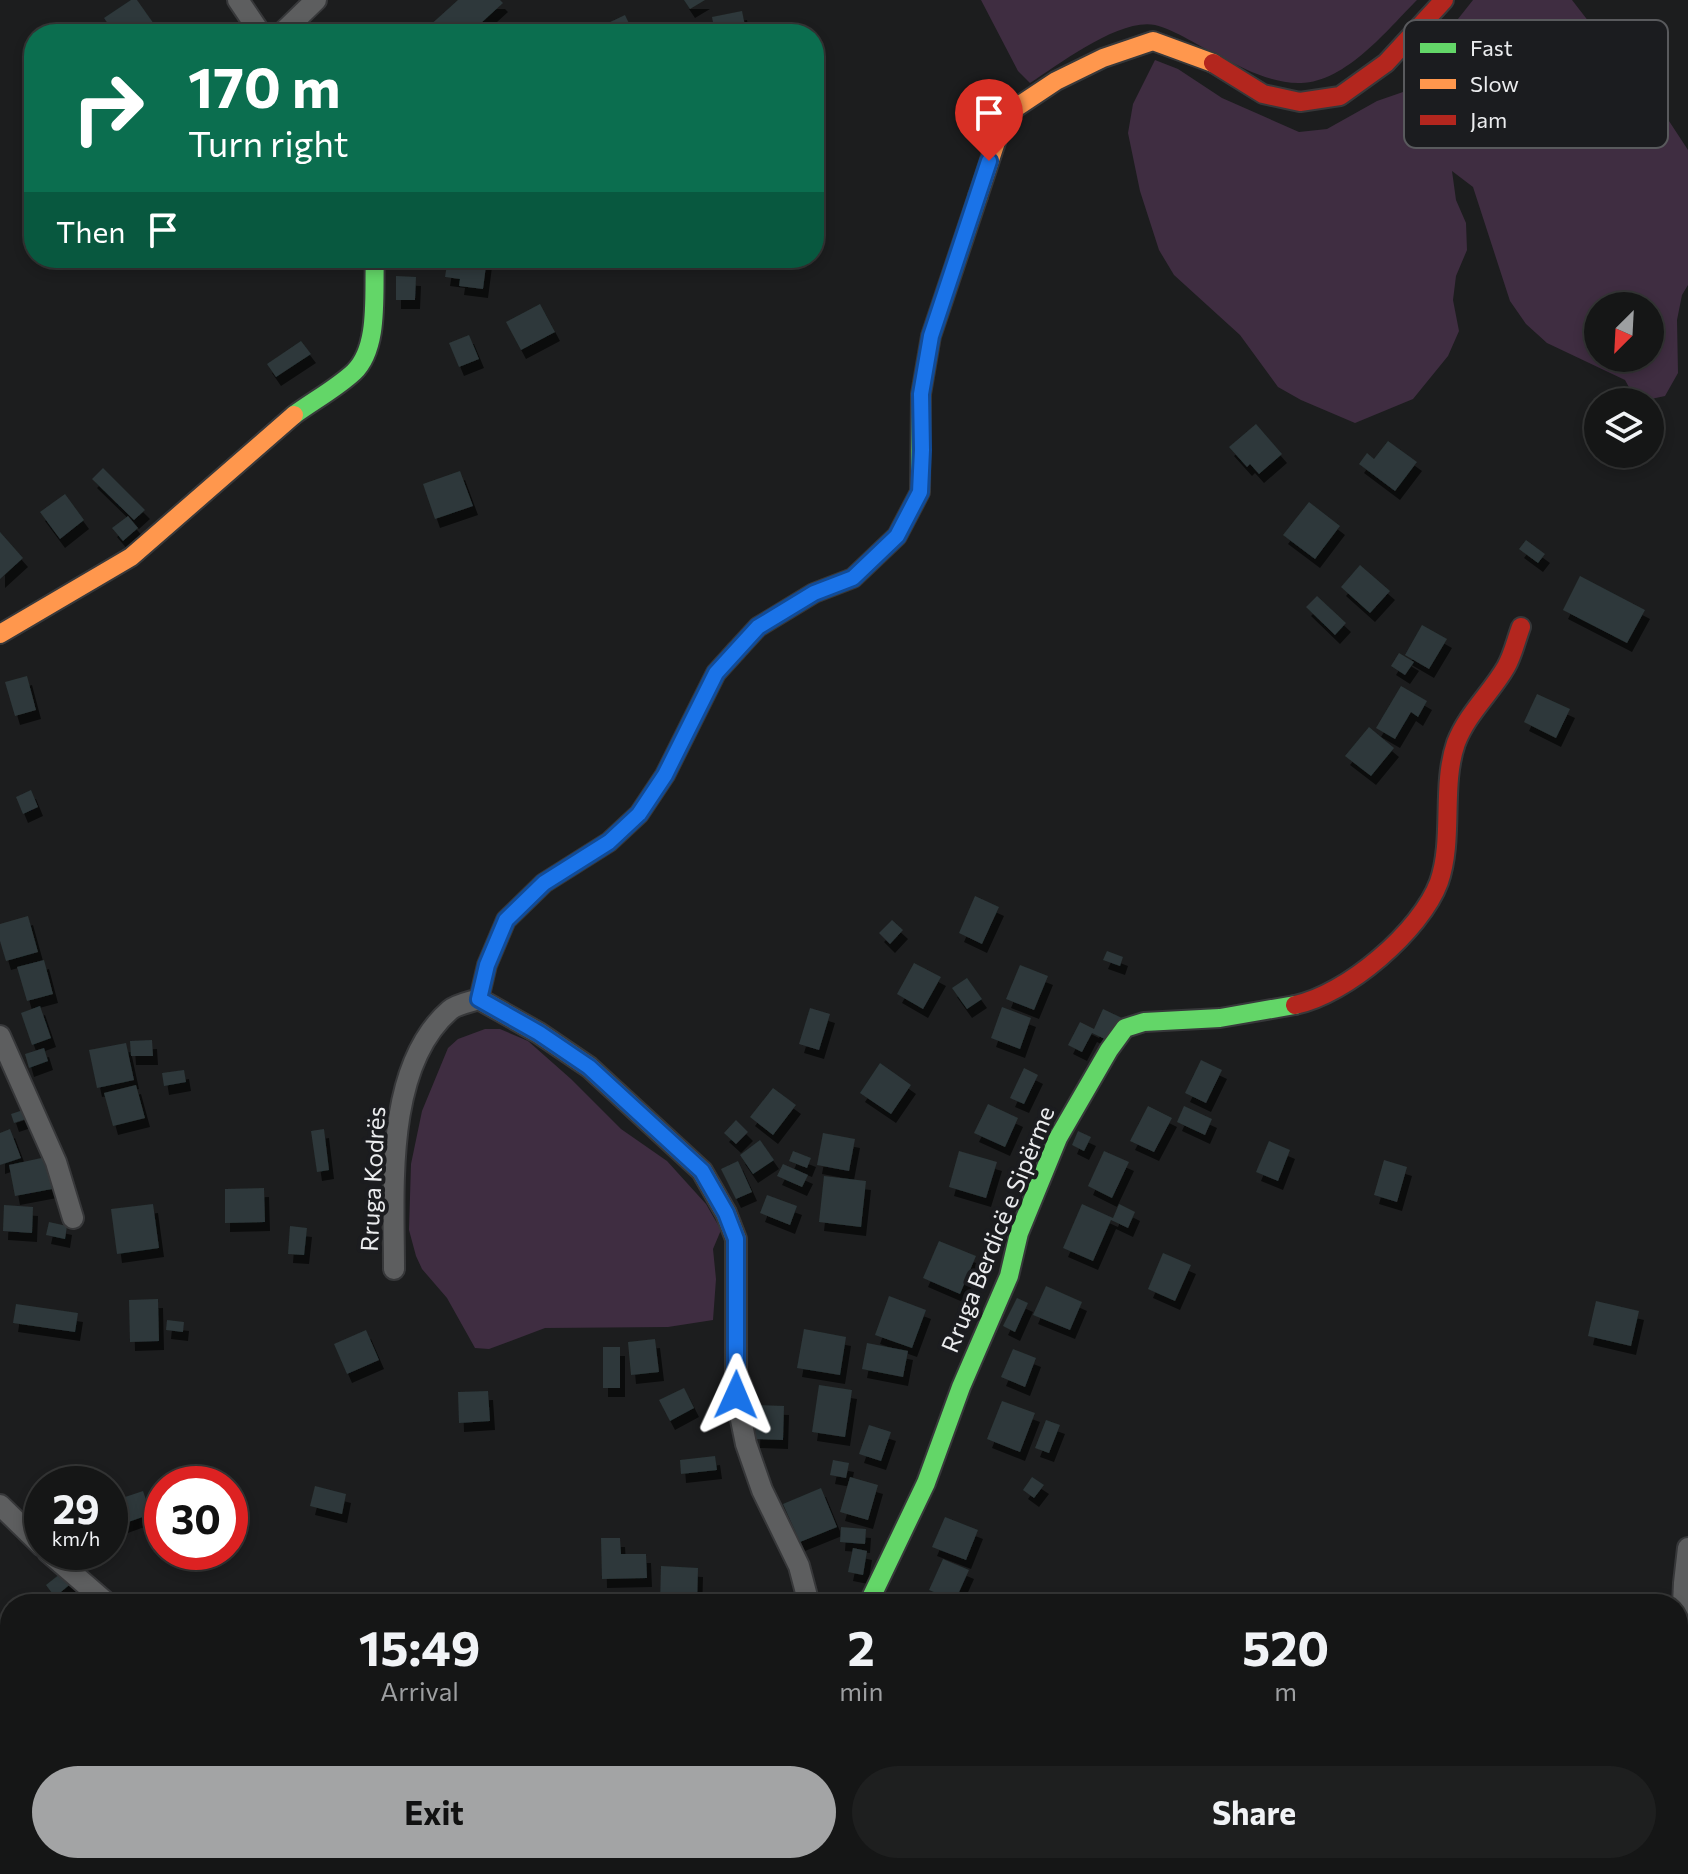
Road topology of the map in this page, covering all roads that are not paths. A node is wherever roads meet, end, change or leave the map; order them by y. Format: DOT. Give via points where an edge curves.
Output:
graph roads {
  1 [pos="238,0"];
  2 [pos="316,0"];
  3 [pos="1444,0"];
  4 [pos="1426,20"];
  5 [pos="254,24"];
  6 [pos="291,24"];
  7 [pos="1404,43"];
  8 [pos="375,268"];
  9 [pos="1521,627"];
  10 [pos="0,634"];
  11 [pos="479,999"];
  12 [pos="0,1036"];
  13 [pos="73,1218"];
  14 [pos="394,1269"];
  15 [pos="0,1505"];
  16 [pos="24,1528"];
  17 [pos="1688,1548"];
  18 [pos="69,1570"];
  19 [pos="96,1594"];
  20 [pos="806,1594"];
  21 [pos="873,1594"];
  22 [pos="1684,1594"];
  1 -- 5 [label="street"];
  2 -- 6 [label="street"];
  3 -- 4 [label="street"];
  7 -- 11 [label="street" via="1340,96 1300,102 1263,94 1205,58 1153,41 1056,81 1005,115 931,336 921,394 920,492 897,536 853,578 814,593 758,627 716,673 665,775 639,814 609,842 544,883 506,920"];
  8 -- 10 [label="street" via="371,343 354,372 279,427 131,557"];
  9 -- 21 [label="street, Rruga Berdicë e Sipërme" via="1507,666 1456,744 1439,882 1404,935 1351,981 1304,1003 1220,1018 1144,1022 1125,1028 1109,1050 1058,1138 926,1483"];
  11 -- 14 [label="street, Rruga Kodrës" via="451,1008 427,1039 404,1088 397,1129"];
  11 -- 20 [label="street" via="589,1067 702,1171 726,1213 736,1239 736,1395 746,1444"];
  12 -- 13 [label="street" via="56,1162"];
  15 -- 16 [label="street"];
  17 -- 22 [label="street"];
  18 -- 19 [label="street"];
}
